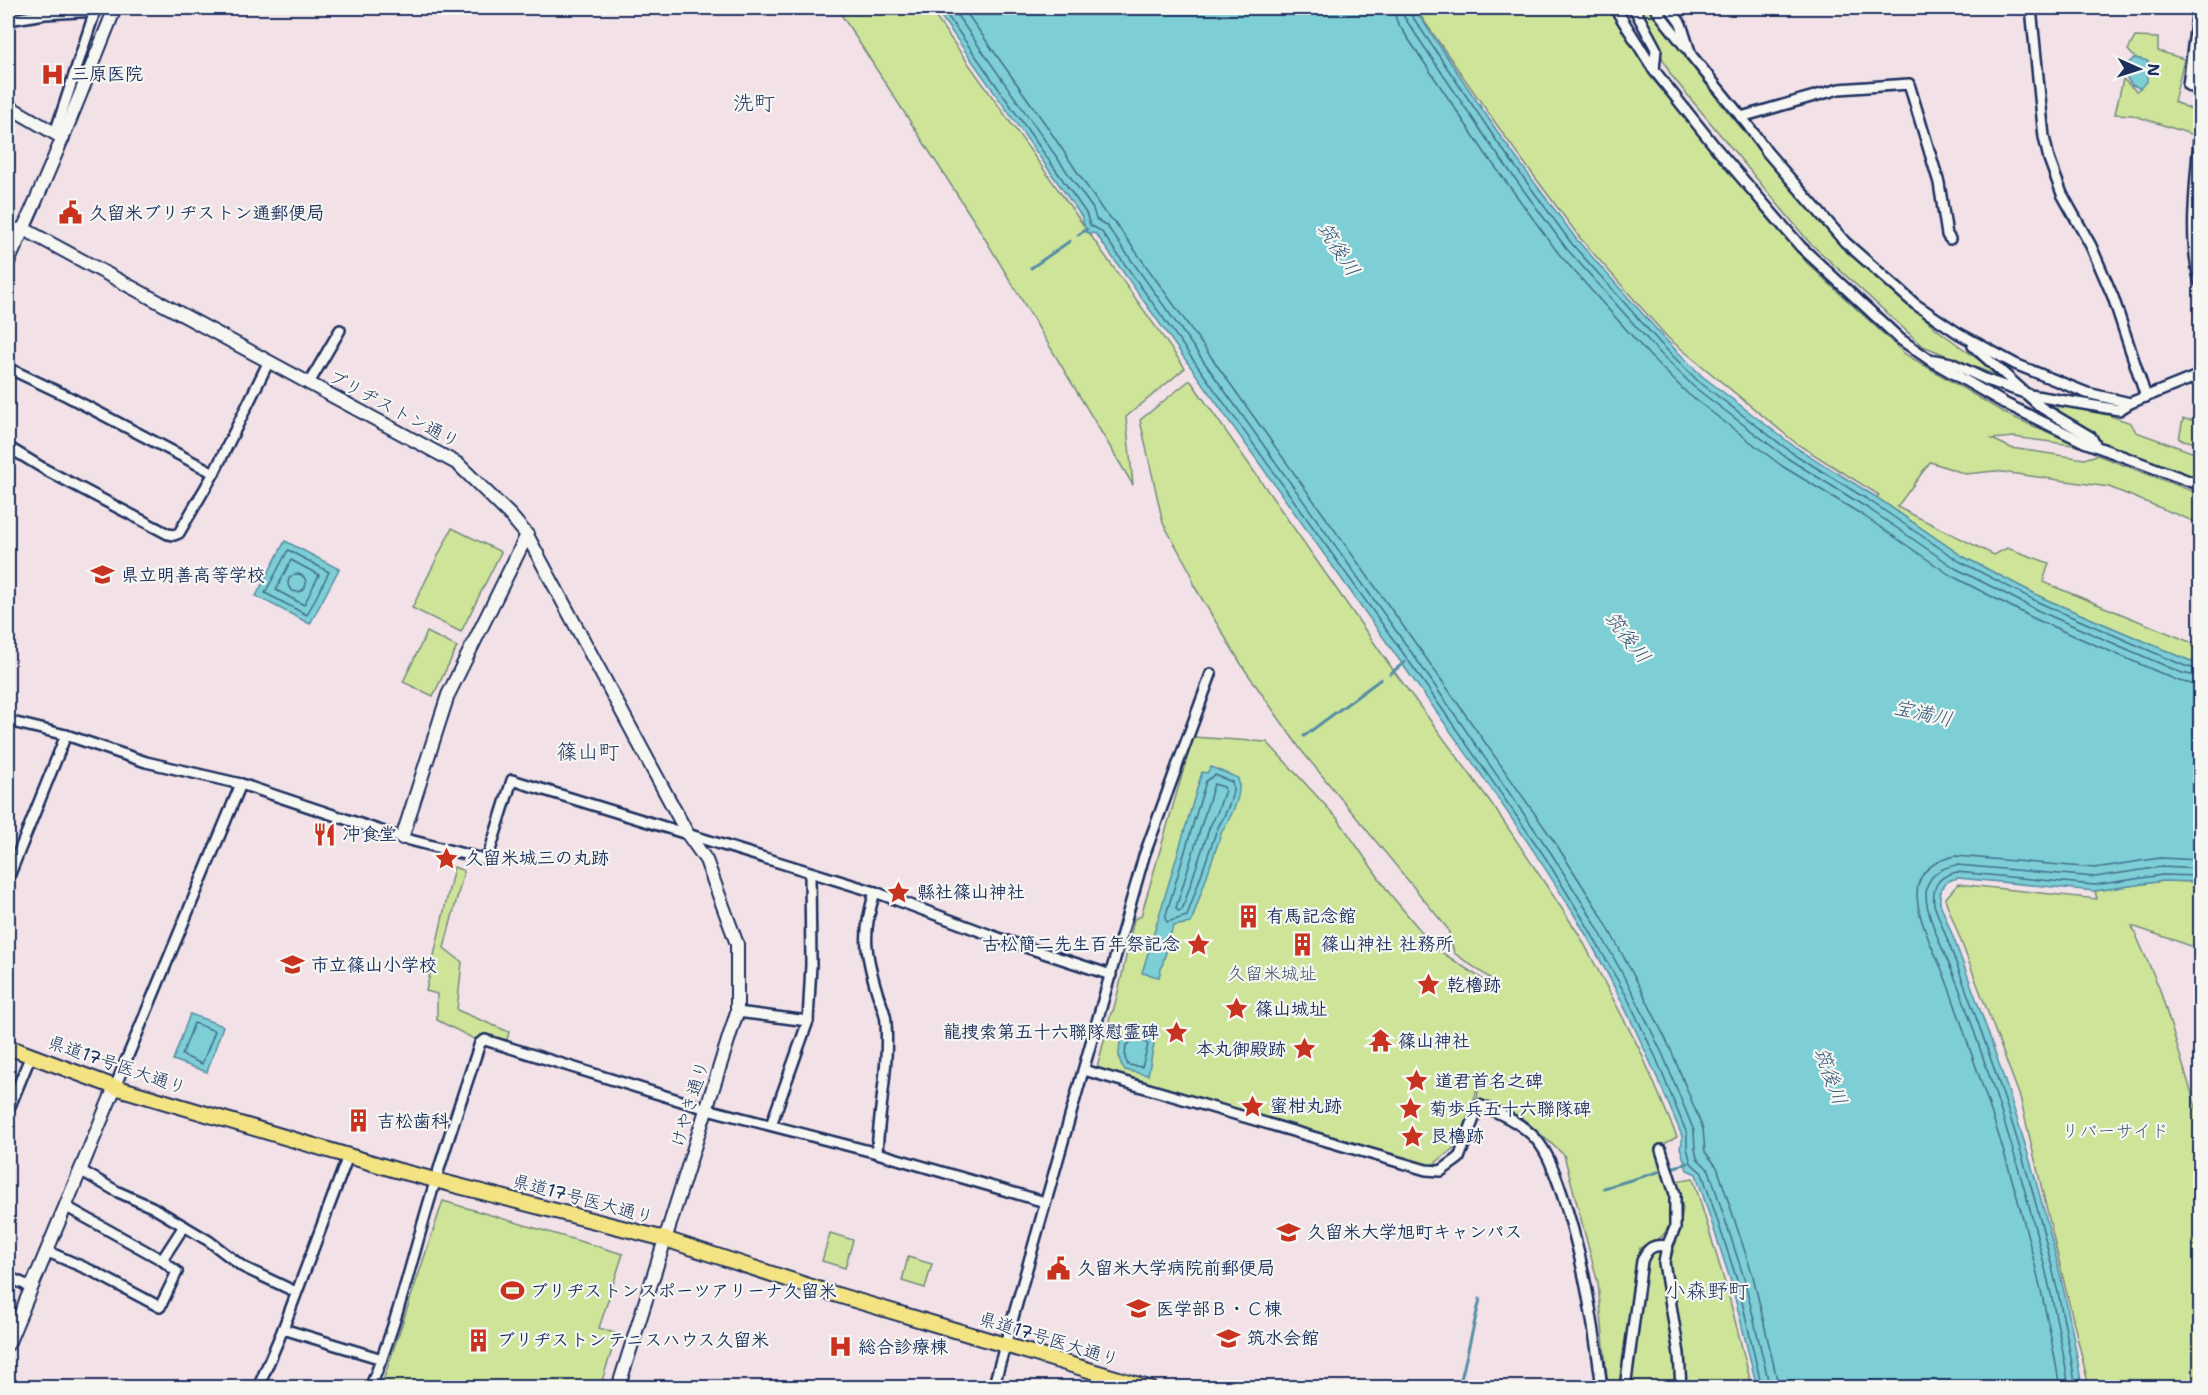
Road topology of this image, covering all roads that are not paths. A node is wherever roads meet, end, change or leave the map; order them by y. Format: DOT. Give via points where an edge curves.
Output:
graph roads {
  1 [pos="114,8"];
  2 [pos="1615,8"];
  3 [pos="1634,8"];
  4 [pos="1655,8"];
  5 [pos="1670,8"];
  6 [pos="2031,8"];
  7 [pos="2198,8"];
  8 [pos="8,20"];
  9 [pos="1691,55"];
  10 [pos="1654,70"];
  11 [pos="2200,91"];
  12 [pos="8,106"];
  13 [pos="2200,111"];
  14 [pos="1741,117"];
  15 [pos="59,135"];
  16 [pos="2200,139"];
  17 [pos="24,229"];
  18 [pos="8,231"];
  19 [pos="1950,239"];
  20 [pos="8,262"];
  21 [pos="2200,282"];
  22 [pos="340,330"];
  23 [pos="1958,333"];
  24 [pos="1930,360"];
  25 [pos="269,361"];
  26 [pos="8,368"];
  27 [pos="2200,375"];
  28 [pos="309,383"];
  29 [pos="2030,395"];
  30 [pos="2146,397"];
  31 [pos="2130,403"];
  32 [pos="2096,446"];
  33 [pos="8,447"];
  34 [pos="214,473"];
  35 [pos="2200,485"];
  36 [pos="527,535"];
  37 [pos="1211,674"];
  38 [pos="8,721"];
  39 [pos="66,735"];
  40 [pos="241,784"];
  41 [pos="687,833"];
  42 [pos="402,838"];
  43 [pos="810,873"];
  44 [pos="8,879"];
  45 [pos="875,892"];
  46 [pos="1111,975"];
  47 [pos="737,1012"];
  48 [pos="808,1021"];
  49 [pos="8,1047"];
  50 [pos="31,1055"];
  51 [pos="1084,1070"];
  52 [pos="115,1087"];
  53 [pos="707,1109"];
  54 [pos="8,1111"];
  55 [pos="771,1125"];
  56 [pos="1661,1150"];
  57 [pos="877,1153"];
  58 [pos="348,1156"];
  59 [pos="80,1170"];
  60 [pos="436,1179"];
  61 [pos="1045,1202"];
  62 [pos="65,1206"];
  63 [pos="184,1226"];
  64 [pos="665,1239"];
  65 [pos="1667,1246"];
  66 [pos="46,1251"];
  67 [pos="162,1260"];
  68 [pos="8,1277"];
  69 [pos="31,1287"];
  70 [pos="296,1292"];
  71 [pos="283,1329"];
  72 [pos="8,1344"];
  73 [pos="1006,1344"];
  74 [pos="382,1359"];
  75 [pos="258,1388"];
  76 [pos="370,1388"];
  77 [pos="618,1388"];
  78 [pos="993,1388"];
  79 [pos="1149,1388"];
  80 [pos="1602,1388"];
  81 [pos="1625,1388"];
  82 [pos="1682,1388"];
  1 -- 15 [label="street"];
  2 -- 10 [label="street"];
  3 -- 10 [label="street" via="1656,49"];
  4 -- 9 [label="street"];
  5 -- 9 [label="street" via="1681,24"];
  6 -- 30 [label="street" via="2049,159 2113,297"];
  7 -- 11 [label="street" via="2188,85"];
  8 -- 15 [label="street" via="95,11"];
  9 -- 14 [label="street"];
  10 -- 24 [label="street" via="1801,247 1900,339"];
  12 -- 15 [label="street"];
  13 -- 16 [label="street"];
  14 -- 19 [label="street" via="1839,89 1909,84 1939,183"];
  14 -- 23 [label="street" via="1845,242 1915,304"];
  15 -- 17 [label="street"];
  16 -- 21 [label="street" via="2195,227"];
  17 -- 18 [label="street"];
  17 -- 20 [label="street"];
  17 -- 25 [label="street, ブリヂストン通り"];
  22 -- 28 [label="street"];
  23 -- 29 [label="street"];
  23 -- 31 [label="street" via="2015,364 2059,382"];
  24 -- 29 [label="street" via="1951,363"];
  24 -- 32 [label="street" via="2004,403"];
  25 -- 28 [label="street, ブリヂストン通り"];
  25 -- 34 [label="street"];
  26 -- 34 [label="street"];
  27 -- 30 [label="street"];
  28 -- 36 [label="street, ブリヂストン通り" via="458,464"];
  29 -- 31 [label="street" via="2119,410"];
  29 -- 32 [label="street" via="2042,408 2091,437"];
  30 -- 31 [label="street"];
  32 -- 35 [label="street"];
  33 -- 34 [label="street" via="174,535 179,533"];
  36 -- 41 [label="street, ブリヂストン通り"];
  36 -- 42 [label="street" via="448,694"];
  37 -- 46 [label="street" via="1144,856"];
  38 -- 39 [label="street"];
  39 -- 40 [label="street" via="146,762"];
  39 -- 44 [label="street"];
  40 -- 42 [label="street"];
  40 -- 52 [label="street"];
  41 -- 42 [label="street" via="512,780 487,860"];
  41 -- 43 [label="street"];
  41 -- 47 [label="street, けやき通り" via="706,860 737,944"];
  43 -- 45 [label="street"];
  43 -- 48 [label="street"];
  45 -- 46 [label="street"];
  45 -- 57 [label="street" via="866,924 866,953 886,1019 888,1049"];
  46 -- 51 [label="street"];
  47 -- 48 [label="street"];
  47 -- 53 [label="street, けやき通り"];
  48 -- 55 [label="street"];
  49 -- 50 [label="main road, 県道17号医大通り"];
  50 -- 52 [label="main road, 県道17号医大通り"];
  50 -- 54 [label="street"];
  51 -- 61 [label="street"];
  51 -- 80 [label="street" via="1426,1170 1441,1171 1459,1158 1479,1105 1508,1117 1532,1134 1548,1154 1568,1211 1582,1262"];
  52 -- 58 [label="main road, 県道17号医大通り"];
  52 -- 59 [label="street"];
  53 -- 55 [label="street"];
  53 -- 60 [label="street" via="485,1040 480,1043"];
  53 -- 64 [label="street, けやき通り"];
  55 -- 57 [label="street"];
  56 -- 65 [label="street" via="1675,1194 1674,1228"];
  57 -- 61 [label="street"];
  58 -- 60 [label="main road, 県道17号医大通り"];
  58 -- 70 [label="street"];
  59 -- 62 [label="street"];
  59 -- 63 [label="street"];
  60 -- 64 [label="main road, 県道17号医大通り"];
  60 -- 74 [label="street"];
  61 -- 73 [label="street"];
  62 -- 66 [label="street"];
  62 -- 67 [label="street"];
  63 -- 67 [label="street"];
  63 -- 70 [label="street" via="243,1266"];
  64 -- 73 [label="main road, 県道17号医大通り"];
  64 -- 77 [label="street, けやき通り"];
  65 -- 81 [label="street" via="1652,1246 1642,1261"];
  65 -- 82 [label="street" via="1665,1263"];
  66 -- 67 [label="street" via="160,1307 177,1272"];
  66 -- 69 [label="street"];
  68 -- 69 [label="street"];
  69 -- 72 [label="street"];
  70 -- 71 [label="street"];
  71 -- 74 [label="street"];
  71 -- 75 [label="street"];
  73 -- 78 [label="street"];
  73 -- 79 [label="main road, 県道17号医大通り"];
  74 -- 76 [label="street"];
}
